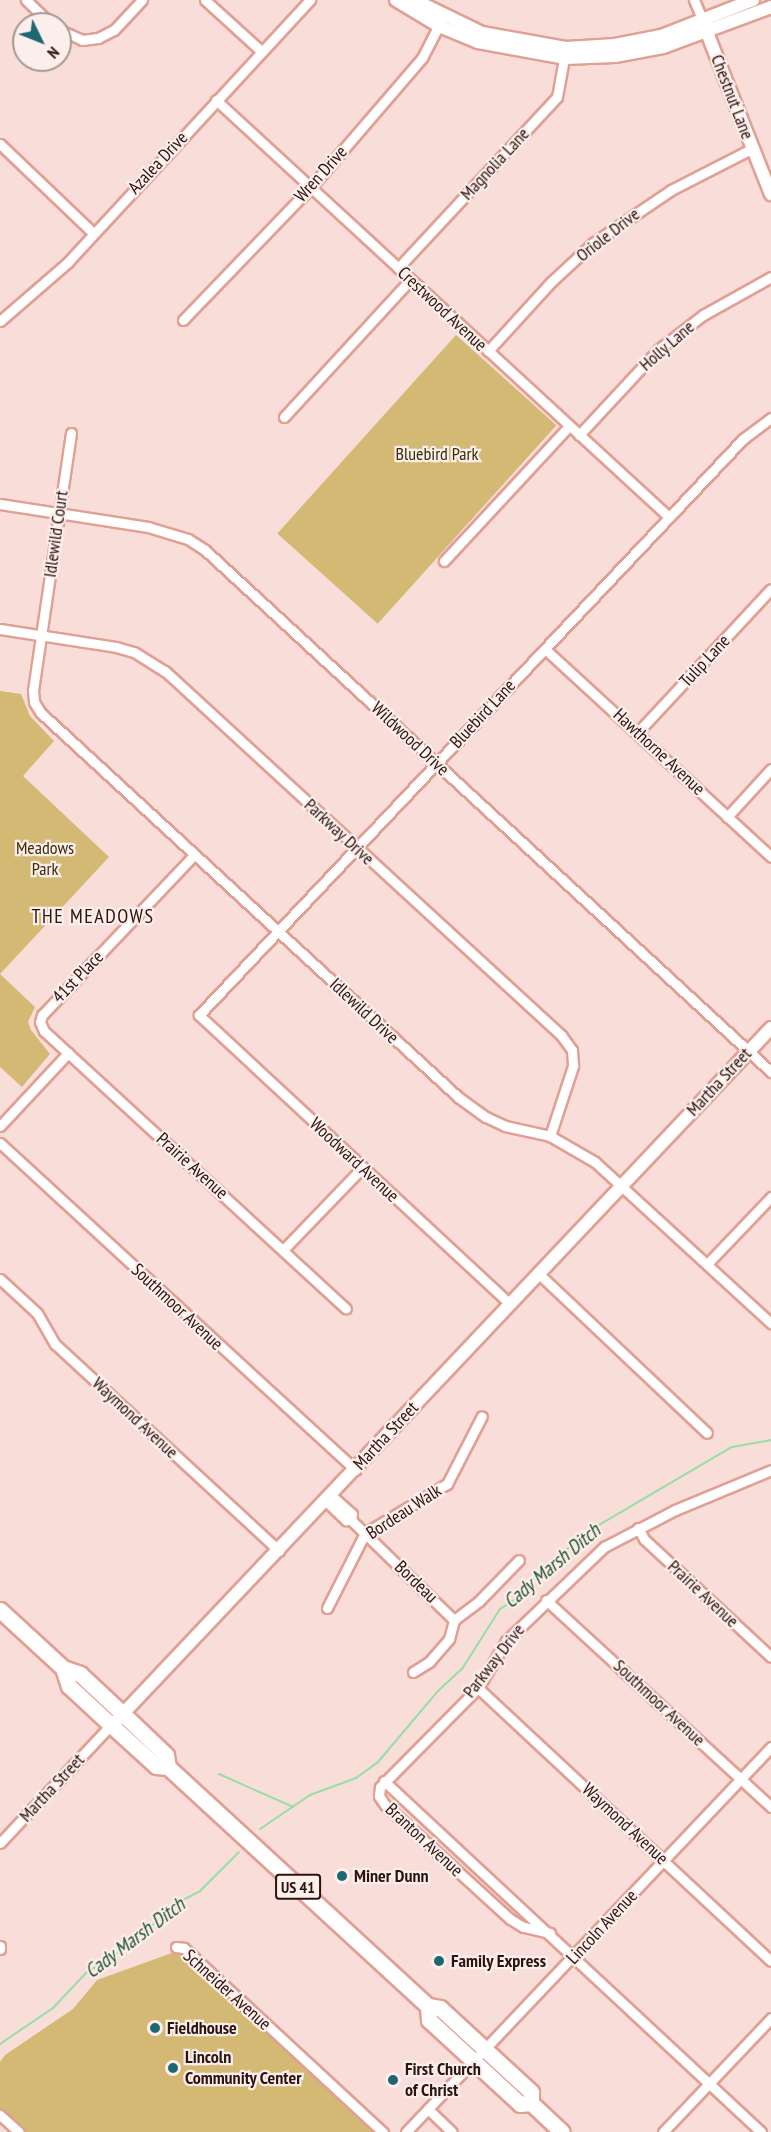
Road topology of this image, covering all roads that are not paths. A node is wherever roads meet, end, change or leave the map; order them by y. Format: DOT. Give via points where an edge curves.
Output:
graph roads {
  1 [pos="26,0"];
  2 [pos="142,0"];
  3 [pos="205,0"];
  4 [pos="310,0"];
  5 [pos="396,0"];
  6 [pos="414,0"];
  7 [pos="694,0"];
  8 [pos="753,0"];
  9 [pos="767,8"];
  10 [pos="38,12"];
  11 [pos="441,21"];
  12 [pos="705,26"];
  13 [pos="72,35"];
  14 [pos="261,51"];
  15 [pos="566,53"];
  16 [pos="216,100"];
  17 [pos="0,144"];
  18 [pos="751,149"];
  19 [pos="311,187"];
  20 [pos="771,194"];
  21 [pos="93,233"];
  22 [pos="398,268"];
  23 [pos="771,277"];
  24 [pos="410,280"];
  25 [pos="183,320"];
  26 [pos="0,321"];
  27 [pos="488,351"];
  28 [pos="284,417"];
  29 [pos="771,418"];
  30 [pos="569,426"];
  31 [pos="71,432"];
  32 [pos="579,435"];
  33 [pos="0,504"];
  34 [pos="59,513"];
  35 [pos="669,517"];
  36 [pos="444,561"];
  37 [pos="771,589"];
  38 [pos="0,629"];
  39 [pos="41,635"];
  40 [pos="545,649"];
  41 [pos="638,732"];
  42 [pos="437,763"];
  43 [pos="771,769"];
  44 [pos="727,817"];
  45 [pos="357,848"];
  46 [pos="194,855"];
  47 [pos="771,857"];
  48 [pos="278,931"];
  49 [pos="198,1015"];
  50 [pos="40,1022"];
  51 [pos="771,1028"];
  52 [pos="748,1051"];
  53 [pos="68,1053"];
  54 [pos="771,1072"];
  55 [pos="0,1126"];
  56 [pos="550,1136"];
  57 [pos="0,1143"];
  58 [pos="362,1168"];
  59 [pos="622,1185"];
  60 [pos="771,1197"];
  61 [pos="283,1250"];
  62 [pos="707,1264"];
  63 [pos="539,1274"];
  64 [pos="0,1279"];
  65 [pos="510,1304"];
  66 [pos="346,1309"];
  67 [pos="771,1323"];
  68 [pos="482,1416"];
  69 [pos="707,1433"];
  70 [pos="354,1470"];
  71 [pos="771,1470"];
  72 [pos="329,1498"];
  73 [pos="638,1528"];
  74 [pos="365,1533"];
  75 [pos="279,1551"];
  76 [pos="519,1560"];
  77 [pos="546,1600"];
  78 [pos="327,1608"];
  79 [pos="0,1610"];
  80 [pos="454,1620"];
  81 [pos="771,1657"];
  82 [pos="63,1668"];
  83 [pos="413,1672"];
  84 [pos="478,1688"];
  85 [pos="124,1715"];
  86 [pos="111,1725"];
  87 [pos="771,1747"];
  88 [pos="168,1767"];
  89 [pos="741,1779"];
  90 [pos="384,1781"];
  91 [pos="771,1807"];
  92 [pos="0,1844"];
  93 [pos="664,1861"];
  94 [pos="550,1933"];
  95 [pos="176,1947"];
  96 [pos="575,1955"];
  97 [pos="771,1961"];
  98 [pos="771,2018"];
  99 [pos="479,2056"];
  100 [pos="709,2082"];
  101 [pos="428,2109"];
  102 [pos="0,2115"];
  103 [pos="19,2132"];
  104 [pos="384,2132"];
  105 [pos="406,2132"];
  106 [pos="452,2132"];
  107 [pos="562,2132"];
  108 [pos="663,2132"];
  109 [pos="761,2132"];
  1 -- 10 [label="street"];
  2 -- 13 [label="street" via="114,30 98,38 82,40"];
  3 -- 14 [label="street"];
  4 -- 14 [label="street, Azalea Drive"];
  5 -- 11 [label="street"];
  6 -- 11 [label="street"];
  7 -- 12 [label="street, Chestnut Lane"];
  8 -- 12 [label="street"];
  9 -- 12 [label="street"];
  11 -- 15 [label="street"];
  11 -- 19 [label="street, Wren Drive" via="422,58"];
  12 -- 15 [label="street" via="644,50"];
  12 -- 18 [label="street, Chestnut Lane"];
  14 -- 16 [label="street, Azalea Drive"];
  15 -- 22 [label="street, Magnolia Lane" via="557,97"];
  16 -- 19 [label="street, Crestwood Avenue"];
  16 -- 21 [label="street, Azalea Drive"];
  17 -- 21 [label="street"];
  18 -- 20 [label="street, Chestnut Lane"];
  18 -- 27 [label="street, Oriole Drive" via="671,190 593,243"];
  19 -- 22 [label="street, Crestwood Avenue"];
  19 -- 25 [label="street, Wren Drive"];
  21 -- 26 [label="street, Azalea Drive" via="34,295"];
  22 -- 24 [label="street, Crestwood Avenue"];
  23 -- 32 [label="street, Holly Lane" via="703,315 659,350"];
  24 -- 27 [label="street, Crestwood Avenue"];
  24 -- 28 [label="street"];
  27 -- 30 [label="street, Crestwood Avenue"];
  29 -- 35 [label="street, Bluebird Lane" via="743,439"];
  30 -- 32 [label="street, Crestwood Avenue"];
  30 -- 36 [label="street"];
  31 -- 34 [label="street, Idlewild Court"];
  32 -- 35 [label="street, Crestwood Avenue"];
  33 -- 34 [label="street, Wildwood Drive"];
  34 -- 39 [label="street, Idlewild Court"];
  34 -- 42 [label="street, Wildwood Drive" via="168,532 205,550"];
  35 -- 40 [label="street, Bluebird Lane"];
  37 -- 41 [label="street, Tulip Lane"];
  38 -- 39 [label="street, Parkway Drive"];
  39 -- 45 [label="street, Parkway Drive" via="116,647 151,661"];
  39 -- 46 [label="street, Idlewild Drive" via="33,690 36,705"];
  40 -- 41 [label="street, Hawthorne Avenue"];
  40 -- 42 [label="street, Bluebird Lane"];
  41 -- 44 [label="street, Hawthorne Avenue"];
  42 -- 45 [label="street, Bluebird Lane"];
  42 -- 52 [label="street, Wildwood Drive"];
  43 -- 44 [label="street"];
  44 -- 47 [label="street, Hawthorne Avenue"];
  45 -- 48 [label="street, Bluebird Lane"];
  45 -- 56 [label="street, Parkway Drive" via="561,1035 572,1050 573,1066"];
  46 -- 48 [label="street, Idlewild Drive"];
  46 -- 50 [label="street, 41st Place" via="42,1015"];
  48 -- 49 [label="street, Bluebird Lane"];
  48 -- 56 [label="street, Idlewild Drive" via="458,1097 505,1126"];
  49 -- 58 [label="street, Woodward Avenue"];
  50 -- 53 [label="street, Prairie Avenue"];
  51 -- 52 [label="street, Martha Street"];
  52 -- 54 [label="street, Wildwood Drive"];
  52 -- 59 [label="street, Martha Street"];
  53 -- 55 [label="street"];
  53 -- 61 [label="street, Prairie Avenue"];
  56 -- 59 [label="street, Idlewild Drive" via="574,1148"];
  57 -- 70 [label="street, Southmoor Avenue"];
  58 -- 61 [label="street"];
  58 -- 65 [label="street, Woodward Avenue"];
  59 -- 62 [label="street, Idlewild Drive"];
  59 -- 63 [label="street, Martha Street"];
  60 -- 62 [label="street"];
  61 -- 66 [label="street, Prairie Avenue"];
  62 -- 67 [label="street, Idlewild Drive"];
  63 -- 65 [label="street, Martha Street"];
  63 -- 69 [label="street"];
  64 -- 75 [label="street, Waymond Avenue" via="37,1313 55,1344"];
  65 -- 70 [label="street, Martha Street"];
  68 -- 74 [label="street, Bordeau Walk" via="447,1484"];
  70 -- 72 [label="street, Martha Street"];
  71 -- 73 [label="street, Parkway Drive"];
  72 -- 74 [label="street, Bordeau" via="352,1514 351,1520"];
  72 -- 75 [label="street, Martha Street"];
  73 -- 77 [label="street, Parkway Drive" via="604,1547"];
  73 -- 81 [label="street, Prairie Avenue" via="644,1539"];
  74 -- 78 [label="street, Bordeau Walk"];
  74 -- 80 [label="street, Bordeau"];
  75 -- 85 [label="street, Martha Street"];
  76 -- 80 [label="street"];
  77 -- 84 [label="street, Parkway Drive" via="506,1641"];
  77 -- 89 [label="street, Southmoor Avenue"];
  79 -- 82 [label="highway, US 41"];
  80 -- 83 [label="street" via="449,1639 429,1662"];
  82 -- 85 [label="highway, US 41" via="81,1674"];
  82 -- 86 [label="highway, US 41" via="69,1686"];
  84 -- 90 [label="street, Parkway Drive"];
  84 -- 93 [label="street, Waymond Avenue"];
  85 -- 86 [label="street, Martha Street"];
  85 -- 88 [label="highway, US 41" via="166,1755"];
  86 -- 88 [label="highway, US 41" via="156,1766"];
  86 -- 92 [label="street, Martha Street"];
  87 -- 89 [label="street, Lincoln Avenue"];
  88 -- 99 [label="highway, US 41" via="428,2006 440,2008"];
  89 -- 91 [label="street, Southmoor Avenue"];
  89 -- 93 [label="street, Lincoln Avenue"];
  90 -- 94 [label="street, Branton Avenue"];
  90 -- 94 [label="street, Branton Avenue" via="379,1796 385,1805 510,1919 523,1927"];
  93 -- 96 [label="street, Lincoln Avenue"];
  93 -- 97 [label="street, Waymond Avenue"];
  94 -- 96 [label="street, Branton Avenue"];
  95 -- 104 [label="street, Schneider Avenue" via="184,1948"];
  96 -- 99 [label="street, Lincoln Avenue"];
  96 -- 100 [label="street, Branton Avenue"];
  98 -- 100 [label="street"];
  99 -- 101 [label="street, Lincoln Avenue"];
  99 -- 107 [label="highway, US 41" via="531,2092 531,2103"];
  100 -- 108 [label="street"];
  100 -- 109 [label="street, Branton Avenue"];
  101 -- 105 [label="street, Lincoln Avenue"];
  101 -- 106 [label="street"];
  102 -- 103 [label="street"];
}
